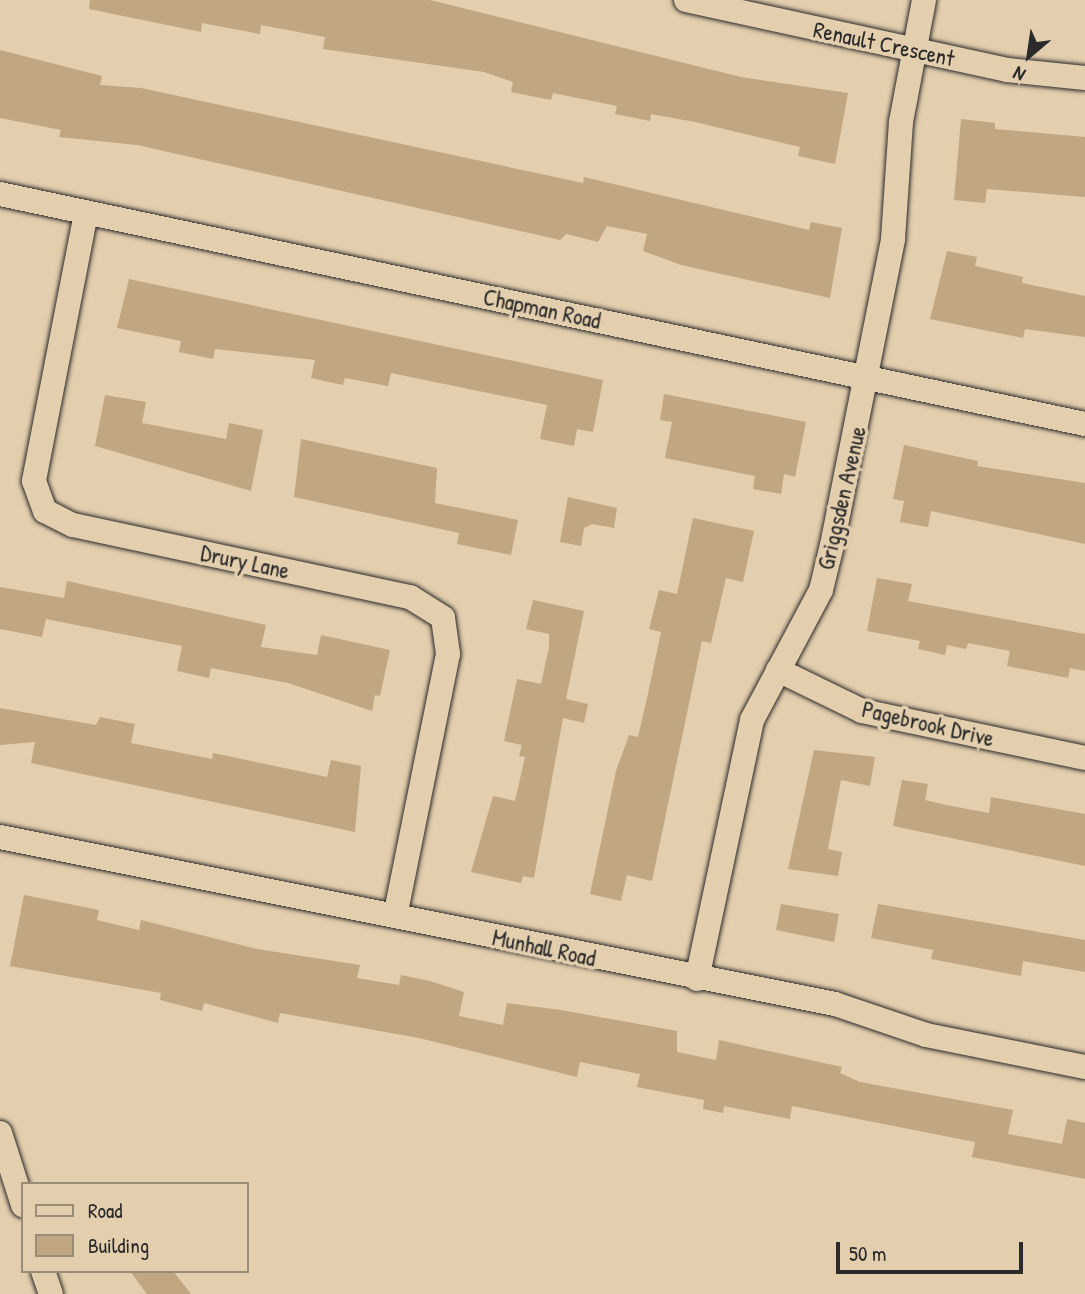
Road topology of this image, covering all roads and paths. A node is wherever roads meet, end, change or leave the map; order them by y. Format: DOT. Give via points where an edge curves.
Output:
graph roads {
  1 [pos="686,0"];
  2 [pos="924,0"];
  3 [pos="914,50"];
  4 [pos="1085,78"];
  5 [pos="0,194"];
  6 [pos="86,213"];
  7 [pos="867,381"];
  8 [pos="1085,424"];
  9 [pos="778,670"];
  10 [pos="1085,758"];
  11 [pos="0,836"];
  12 [pos="395,916"];
  13 [pos="697,979"];
  14 [pos="1085,1067"];
  15 [pos="0,1133"];
  16 [pos="21,1199"];
  17 [pos="44,1273"];
  18 [pos="51,1294"];
  1 -- 3 [label="street, Renault Crescent"];
  2 -- 3 [label="street, Griggsden Avenue"];
  3 -- 4 [label="street, Renault Crescent"];
  3 -- 7 [label="street, Griggsden Avenue" via="893,239"];
  5 -- 6 [label="street, Chapman Road"];
  6 -- 7 [label="street, Chapman Road"];
  6 -- 12 [label="street, Drury Lane" via="34,481 45,511 73,525 410,597 443,618 448,654"];
  7 -- 8 [label="street, Chapman Road"];
  7 -- 9 [label="street, Griggsden Avenue" via="821,590"];
  9 -- 10 [label="street, Pagebrook Drive" via="862,711"];
  9 -- 13 [label="street, Griggsden Avenue" via="752,720"];
  11 -- 12 [label="street, Munhall Road"];
  12 -- 13 [label="street, Munhall Road"];
  13 -- 14 [label="street, Munhall Road" via="835,1004 926,1035"];
  15 -- 16 [label="street"];
  17 -- 18 [label="street"];
}
